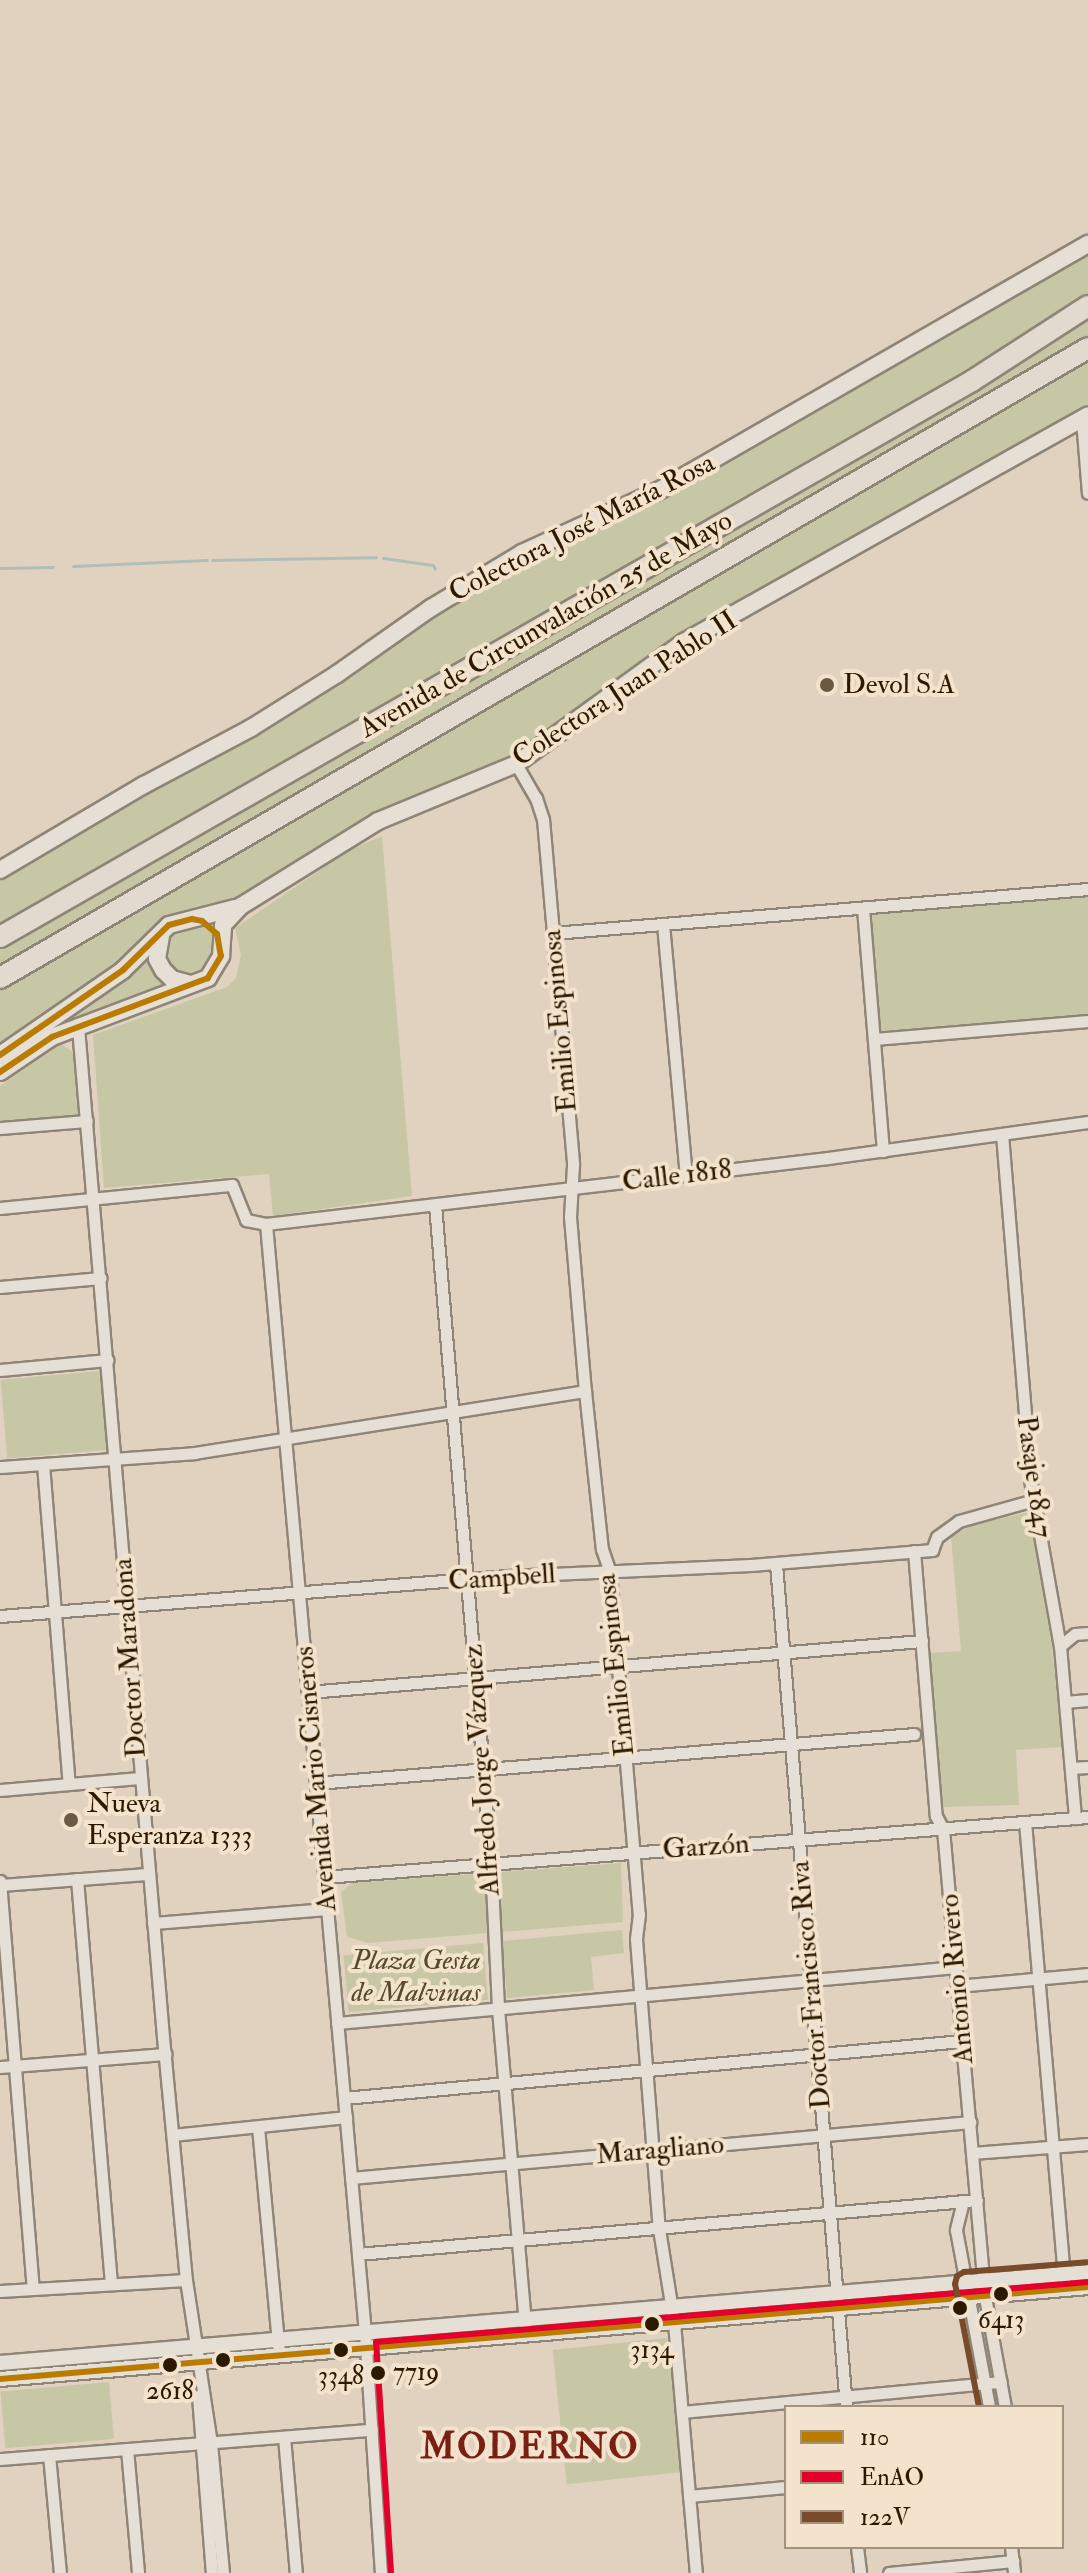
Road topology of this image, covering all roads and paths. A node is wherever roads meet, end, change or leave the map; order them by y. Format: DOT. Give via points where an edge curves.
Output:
graph roads {
  1 [pos="1088,244"];
  2 [pos="1088,298"];
  3 [pos="1088,306"];
  4 [pos="1057,324"];
  5 [pos="1088,348"];
  6 [pos="1088,363"];
  7 [pos="1011,392"];
  8 [pos="1085,417"];
  9 [pos="1088,493"];
  10 [pos="516,764"];
  11 [pos="0,870"];
  12 [pos="1088,889"];
  13 [pos="241,906"];
  14 [pos="863,908"];
  15 [pos="192,919"];
  16 [pos="663,924"];
  17 [pos="553,933"];
  18 [pos="162,934"];
  19 [pos="0,937"];
  20 [pos="221,943"];
  21 [pos="0,978"];
  22 [pos="197,983"];
  23 [pos="1088,1021"];
  24 [pos="78,1027"];
  25 [pos="874,1039"];
  26 [pos="0,1055"];
  27 [pos="0,1072"];
  28 [pos="87,1121"];
  29 [pos="1088,1122"];
  30 [pos="0,1128"];
  31 [pos="1002,1134"];
  32 [pos="883,1151"];
  33 [pos="686,1175"];
  34 [pos="572,1189"];
  35 [pos="94,1200"];
  36 [pos="435,1205"];
  37 [pos="0,1208"];
  38 [pos="266,1224"];
  39 [pos="101,1278"];
  40 [pos="0,1287"];
  41 [pos="108,1360"];
  42 [pos="0,1370"];
  43 [pos="585,1391"];
  44 [pos="453,1412"];
  45 [pos="285,1439"];
  46 [pos="115,1457"];
  47 [pos="43,1464"];
  48 [pos="0,1467"];
  49 [pos="1034,1500"];
  50 [pos="914,1551"];
  51 [pos="776,1564"];
  52 [pos="610,1572"];
  53 [pos="467,1580"];
  54 [pos="299,1593"];
  55 [pos="126,1605"];
  56 [pos="55,1612"];
  57 [pos="0,1616"];
  58 [pos="1088,1633"];
  59 [pos="922,1641"];
  60 [pos="1060,1646"];
  61 [pos="784,1653"];
  62 [pos="618,1667"];
  63 [pos="475,1678"];
  64 [pos="308,1692"];
  65 [pos="1088,1700"];
  66 [pos="1065,1702"];
  67 [pos="914,1734"];
  68 [pos="791,1744"];
  69 [pos="625,1758"];
  70 [pos="1088,1767"];
  71 [pos="1071,1768"];
  72 [pos="483,1770"];
  73 [pos="139,1778"];
  74 [pos="316,1783"];
  75 [pos="69,1784"];
  76 [pos="0,1790"];
  77 [pos="1088,1817"];
  78 [pos="1075,1818"];
  79 [pos="1025,1822"];
  80 [pos="943,1829"];
  81 [pos="799,1840"];
  82 [pos="633,1853"];
  83 [pos="491,1864"];
  84 [pos="148,1874"];
  85 [pos="324,1877"];
  86 [pos="77,1879"];
  87 [pos="0,1884"];
  88 [pos="327,1909"];
  89 [pos="153,1923"];
  90 [pos="956,1967"];
  91 [pos="1088,1974"];
  92 [pos="1039,1978"];
  93 [pos="811,1980"];
  94 [pos="957,1986"];
  95 [pos="640,1996"];
  96 [pos="498,2009"];
  97 [pos="337,2023"];
  98 [pos="962,2041"];
  99 [pos="165,2054"];
  100 [pos="817,2055"];
  101 [pos="93,2060"];
  102 [pos="15,2066"];
  103 [pos="0,2067"];
  104 [pos="646,2070"];
  105 [pos="504,2084"];
  106 [pos="344,2098"];
  107 [pos="346,2117"];
  108 [pos="970,2122"];
  109 [pos="258,2127"];
  110 [pos="173,2135"];
  111 [pos="823,2135"];
  112 [pos="1088,2144"];
  113 [pos="1053,2147"];
  114 [pos="653,2150"];
  115 [pos="972,2153"];
  116 [pos="511,2163"];
  117 [pos="351,2178"];
  118 [pos="977,2200"];
  119 [pos="963,2201"];
  120 [pos="830,2213"];
  121 [pos="659,2229"];
  122 [pos="517,2240"];
  123 [pos="358,2254"];
  124 [pos="1088,2272"];
  125 [pos="186,2280"];
  126 [pos="984,2281"];
  127 [pos="965,2282"];
  128 [pos="1065,2282"];
  129 [pos="111,2283"];
  130 [pos="1088,2287"];
  131 [pos="33,2289"];
  132 [pos="0,2291"];
  133 [pos="836,2293"];
  134 [pos="985,2297"];
  135 [pos="967,2299"];
  136 [pos="672,2307"];
  137 [pos="838,2309"];
  138 [pos="524,2319"];
  139 [pos="674,2323"];
  140 [pos="526,2335"];
  141 [pos="366,2340"];
  142 [pos="278,2348"];
  143 [pos="197,2354"];
  144 [pos="0,2363"];
  145 [pos="0,2379"];
  146 [pos="1001,2382"];
  147 [pos="985,2385"];
  148 [pos="845,2402"];
  149 [pos="796,2405"];
  150 [pos="989,2405"];
  151 [pos="1005,2405"];
  152 [pos="784,2406"];
  153 [pos="682,2412"];
  154 [pos="372,2430"];
  155 [pos="284,2437"];
  156 [pos="206,2443"];
  157 [pos="127,2449"];
  158 [pos="49,2455"];
  159 [pos="0,2459"];
  160 [pos="784,2487"];
  161 [pos="689,2496"];
  162 [pos="857,2549"];
  163 [pos="1013,2567"];
  164 [pos="60,2573"];
  165 [pos="138,2573"];
  166 [pos="212,2573"];
  167 [pos="223,2573"];
  168 [pos="296,2573"];
  169 [pos="381,2573"];
  170 [pos="696,2573"];
  171 [pos="860,2573"];
  172 [pos="889,2573"];
  1 -- 11 [label="main road, Colectora José María Rosa" via="660,490 522,553 251,728"];
  2 -- 4 [label="highway"];
  3 -- 4 [label="highway, Avenida de Circunvalación 25 de Mayo"];
  4 -- 19 [label="highway, Avenida de Circunvalación 25 de Mayo" via="972,381"];
  5 -- 7 [label="highway, Avenida de Circunvalación 25 de Mayo"];
  6 -- 7 [label="highway"];
  7 -- 21 [label="highway, Avenida de Circunvalación 25 de Mayo"];
  8 -- 9 [label="street"];
  8 -- 10 [label="main road, Colectora Juan Pablo II" via="684,642"];
  10 -- 13 [label="main road, Colectora Juan Pablo II" via="378,821"];
  10 -- 17 [label="street, Emilio Espinosa" via="543,819"];
  12 -- 14 [label="street"];
  13 -- 15 [label="main road, Colectora Juan Pablo II"];
  13 -- 20 [label="main road, Colectora Juan Pablo II" via="223,925"];
  14 -- 16 [label="street"];
  14 -- 25 [label="street"];
  15 -- 18 [label="main road, Colectora Juan Pablo II" via="169,925"];
  15 -- 20 [label="main road" via="210,926"];
  16 -- 17 [label="street"];
  16 -- 33 [label="street"];
  17 -- 34 [label="street, Emilio Espinosa"];
  18 -- 22 [label="main road" via="157,946 163,970 172,979"];
  18 -- 26 [label="main road, Colectora Juan Pablo II" via="123,970"];
  20 -- 22 [label="main road, Colectora Juan Pablo II" via="217,968"];
  22 -- 24 [label="main road"];
  23 -- 25 [label="street"];
  24 -- 27 [label="main road" via="52,1037"];
  24 -- 28 [label="street, Doctor Maradona"];
  25 -- 32 [label="street"];
  28 -- 30 [label="street"];
  28 -- 35 [label="street, Doctor Maradona"];
  29 -- 31 [label="street, Calle 1818"];
  31 -- 32 [label="street, Calle 1818"];
  31 -- 49 [label="street, Pasaje 1847"];
  32 -- 33 [label="street, Calle 1818"];
  33 -- 34 [label="street, Calle 1818"];
  34 -- 36 [label="street, Calle 1818"];
  34 -- 43 [label="street, Emilio Espinosa"];
  35 -- 37 [label="street"];
  35 -- 38 [label="street" via="232,1185 246,1220"];
  35 -- 39 [label="street, Doctor Maradona"];
  36 -- 38 [label="street, Calle 1818"];
  36 -- 44 [label="street, Alfredo Jorge Vázquez"];
  38 -- 45 [label="street, Avenida Mario Cisneros"];
  39 -- 40 [label="street"];
  39 -- 41 [label="street, Doctor Maradona"];
  41 -- 42 [label="street"];
  41 -- 46 [label="street, Doctor Maradona"];
  43 -- 44 [label="street"];
  43 -- 52 [label="street, Emilio Espinosa" via="602,1549"];
  44 -- 45 [label="street"];
  44 -- 53 [label="street, Alfredo Jorge Vázquez"];
  45 -- 46 [label="street" via="194,1453"];
  45 -- 54 [label="street, Avenida Mario Cisneros"];
  46 -- 47 [label="street"];
  46 -- 55 [label="street, Doctor Maradona"];
  47 -- 48 [label="street"];
  47 -- 56 [label="street"];
  49 -- 50 [label="street, Campbell" via="959,1521 937,1537 932,1550"];
  49 -- 60 [label="street, Pasaje 1847"];
  50 -- 51 [label="street, Campbell"];
  50 -- 59 [label="street, Antonio Rivero"];
  51 -- 52 [label="street, Campbell"];
  51 -- 61 [label="street, Doctor Francisco Riva"];
  52 -- 53 [label="street, Campbell"];
  52 -- 62 [label="street, Emilio Espinosa"];
  53 -- 54 [label="street, Campbell"];
  53 -- 63 [label="street, Alfredo Jorge Vázquez"];
  54 -- 55 [label="street, Campbell"];
  54 -- 64 [label="street, Avenida Mario Cisneros"];
  55 -- 56 [label="street, Campbell"];
  55 -- 73 [label="street, Doctor Maradona"];
  56 -- 57 [label="street, Campbell"];
  56 -- 75 [label="street"];
  58 -- 60 [label="street" via="1075,1634"];
  59 -- 61 [label="street"];
  59 -- 80 [label="street, Antonio Rivero" via="936,1816"];
  60 -- 66 [label="street, Pasaje 1847"];
  61 -- 62 [label="street"];
  61 -- 68 [label="street, Doctor Francisco Riva"];
  62 -- 63 [label="street"];
  62 -- 69 [label="street, Emilio Espinosa"];
  63 -- 64 [label="street"];
  63 -- 72 [label="street, Alfredo Jorge Vázquez"];
  64 -- 74 [label="street, Avenida Mario Cisneros"];
  65 -- 66 [label="street"];
  66 -- 71 [label="street, Pasaje 1847"];
  67 -- 68 [label="street"];
  68 -- 69 [label="street"];
  68 -- 81 [label="street, Doctor Francisco Riva"];
  69 -- 72 [label="street"];
  69 -- 82 [label="street, Emilio Espinosa"];
  70 -- 71 [label="street"];
  71 -- 78 [label="street, Pasaje 1847"];
  72 -- 74 [label="street"];
  72 -- 83 [label="street, Alfredo Jorge Vázquez"];
  73 -- 75 [label="street"];
  73 -- 84 [label="street, Doctor Maradona"];
  74 -- 85 [label="street, Avenida Mario Cisneros"];
  75 -- 76 [label="street"];
  77 -- 78 [label="street, Garzón"];
  78 -- 79 [label="street, Garzón"];
  79 -- 80 [label="street, Garzón"];
  79 -- 92 [label="street"];
  80 -- 81 [label="street, Garzón"];
  80 -- 90 [label="street, Antonio Rivero"];
  81 -- 82 [label="street, Garzón"];
  81 -- 93 [label="street, Doctor Francisco Riva"];
  82 -- 83 [label="street, Garzón"];
  82 -- 95 [label="street, Emilio Espinosa"];
  83 -- 85 [label="street, Garzón"];
  83 -- 96 [label="street, Alfredo Jorge Vázquez"];
  84 -- 86 [label="street"];
  84 -- 89 [label="street, Doctor Maradona"];
  85 -- 88 [label="street, Avenida Mario Cisneros"];
  86 -- 87 [label="street"];
  86 -- 101 [label="street"];
  87 -- 102 [label="street"];
  88 -- 89 [label="street"];
  88 -- 97 [label="street, Avenida Mario Cisneros"];
  89 -- 99 [label="street, Doctor Maradona"];
  90 -- 93 [label="street"];
  90 -- 94 [label="street, Antonio Rivero"];
  91 -- 92 [label="street"];
  92 -- 94 [label="street"];
  92 -- 113 [label="street"];
  93 -- 95 [label="street"];
  93 -- 100 [label="street, Doctor Francisco Riva"];
  94 -- 98 [label="street, Antonio Rivero"];
  95 -- 96 [label="street"];
  95 -- 104 [label="street, Emilio Espinosa"];
  96 -- 97 [label="street"];
  96 -- 105 [label="street, Alfredo Jorge Vázquez"];
  97 -- 106 [label="street, Avenida Mario Cisneros"];
  98 -- 100 [label="street"];
  98 -- 108 [label="street, Antonio Rivero"];
  99 -- 101 [label="street"];
  99 -- 110 [label="street, Doctor Maradona"];
  100 -- 104 [label="street"];
  100 -- 111 [label="street, Doctor Francisco Riva"];
  101 -- 102 [label="street"];
  101 -- 129 [label="street"];
  102 -- 103 [label="street"];
  102 -- 131 [label="street"];
  104 -- 105 [label="street"];
  104 -- 114 [label="street, Emilio Espinosa"];
  105 -- 106 [label="street"];
  105 -- 116 [label="street, Alfredo Jorge Vázquez"];
  106 -- 107 [label="street, Avenida Mario Cisneros"];
  107 -- 109 [label="street"];
  107 -- 117 [label="street, Avenida Mario Cisneros"];
  108 -- 111 [label="street, Maragliano"];
  108 -- 115 [label="street, Antonio Rivero"];
  109 -- 110 [label="street"];
  109 -- 142 [label="street"];
  110 -- 125 [label="street, Doctor Maradona"];
  111 -- 114 [label="street, Maragliano"];
  111 -- 120 [label="street, Doctor Francisco Riva"];
  112 -- 113 [label="street"];
  113 -- 115 [label="street"];
  113 -- 128 [label="street"];
  114 -- 116 [label="street, Maragliano"];
  114 -- 121 [label="street, Emilio Espinosa"];
  115 -- 118 [label="street, Antonio Rivero"];
  116 -- 117 [label="street, Maragliano"];
  116 -- 122 [label="street, Alfredo Jorge Vázquez"];
  117 -- 123 [label="street, Avenida Mario Cisneros"];
  118 -- 119 [label="street"];
  118 -- 126 [label="street, Antonio Rivero"];
  119 -- 120 [label="street"];
  119 -- 127 [label="street" via="956,2230"];
  120 -- 121 [label="street"];
  120 -- 133 [label="street, Doctor Francisco Riva"];
  121 -- 122 [label="street"];
  121 -- 136 [label="street, Emilio Espinosa"];
  122 -- 123 [label="street"];
  122 -- 138 [label="street, Alfredo Jorge Vázquez"];
  123 -- 141 [label="street, Avenida Mario Cisneros"];
  124 -- 128 [label="street"];
  125 -- 129 [label="street"];
  125 -- 143 [label="street, Doctor Maradona"];
  126 -- 127 [label="street"];
  126 -- 128 [label="street"];
  126 -- 134 [label="street, Antonio Rivero"];
  127 -- 133 [label="street"];
  127 -- 135 [label="street"];
  128 -- 130 [label="street"];
  128 -- 134 [label="street"];
  129 -- 131 [label="street"];
  131 -- 132 [label="street"];
  133 -- 136 [label="street"];
  133 -- 137 [label="street, Doctor Francisco Riva"];
  134 -- 135 [label="street"];
  134 -- 146 [label="street, Antonio Rivero"];
  135 -- 137 [label="street"];
  135 -- 147 [label="street"];
  136 -- 138 [label="street"];
  136 -- 139 [label="street, Emilio Espinosa"];
  137 -- 139 [label="street"];
  137 -- 148 [label="street, Doctor Francisco Riva"];
  138 -- 140 [label="street, Alfredo Jorge Vázquez"];
  138 -- 141 [label="street"];
  139 -- 140 [label="street"];
  139 -- 153 [label="street, Emilio Espinosa"];
  140 -- 141 [label="street"];
  141 -- 142 [label="street"];
  141 -- 154 [label="street, Avenida Mario Cisneros"];
  142 -- 143 [label="street"];
  143 -- 144 [label="street"];
  143 -- 145 [label="street"];
  143 -- 156 [label="street, Doctor Maradona"];
  146 -- 147 [label="street"];
  146 -- 151 [label="street, Antonio Rivero"];
  147 -- 148 [label="street"];
  147 -- 150 [label="street"];
  148 -- 149 [label="street"];
  152 -- 153 [label="street"];
  153 -- 161 [label="street, Emilio Espinosa"];
  154 -- 155 [label="street"];
  154 -- 169 [label="street, Avenida Mario Cisneros"];
  155 -- 156 [label="street"];
  155 -- 168 [label="street"];
  156 -- 157 [label="street"];
  156 -- 166 [label="street, Doctor Maradona"];
  156 -- 167 [label="street, Doctor Maradona"];
  157 -- 158 [label="street"];
  157 -- 165 [label="street"];
  158 -- 159 [label="street"];
  158 -- 164 [label="street"];
  160 -- 161 [label="street"];
  161 -- 170 [label="street, Emilio Espinosa"];
  162 -- 171 [label="street"];
  163 -- 172 [label="street"];
}
